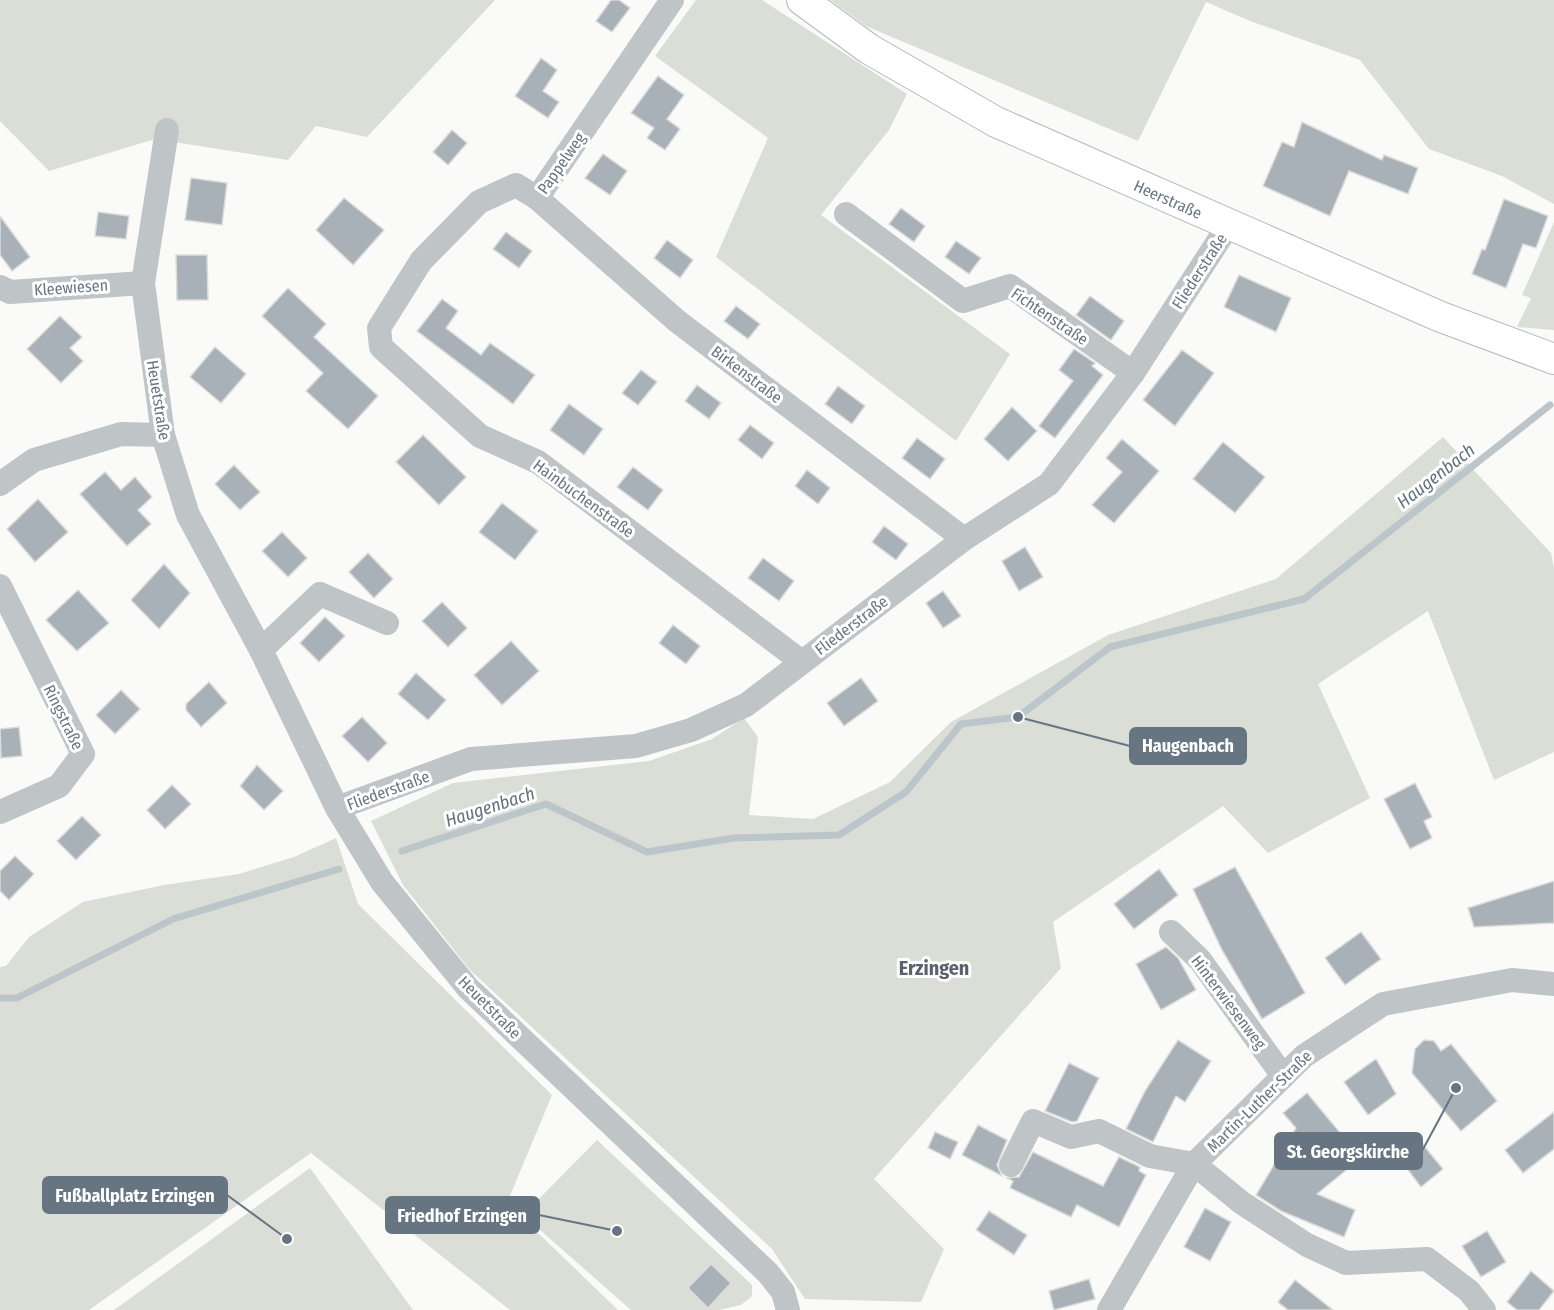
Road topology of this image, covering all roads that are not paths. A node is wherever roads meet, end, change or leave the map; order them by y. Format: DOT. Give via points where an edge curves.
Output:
graph roads {
  1 [pos="672,0"];
  2 [pos="802,0"];
  3 [pos="166,130"];
  4 [pos="537,198"];
  5 [pos="846,214"];
  6 [pos="1228,226"];
  7 [pos="143,283"];
  8 [pos="0,287"];
  9 [pos="379,328"];
  10 [pos="1554,359"];
  11 [pos="1133,373"];
  12 [pos="163,435"];
  13 [pos="0,484"];
  14 [pos="964,539"];
  15 [pos="0,586"];
  16 [pos="387,623"];
  17 [pos="261,650"];
  18 [pos="802,662"];
  19 [pos="337,808"];
  20 [pos="0,812"];
  21 [pos="1171,932"];
  22 [pos="1554,984"];
  23 [pos="1283,1076"];
  24 [pos="1194,1164"];
  25 [pos="1011,1165"];
  26 [pos="788,1310"];
  27 [pos="1109,1310"];
  28 [pos="1484,1310"];
  1 -- 4 [label="street, Pappelweg"];
  2 -- 6 [label="main road, Heerstraße" via="869,50 996,122"];
  3 -- 7 [label="street, Heuetstraße"];
  4 -- 9 [label="street, Pappelweg" via="516,185 479,202 421,261"];
  4 -- 14 [label="street, Birkenstraße" via="677,321"];
  5 -- 11 [label="street, Fichtenstraße" via="963,301 1010,286"];
  6 -- 10 [label="main road, Heerstraße" via="1441,317"];
  6 -- 11 [label="street, Fliederstraße"];
  7 -- 8 [label="street, Kleewiesen" via="10,292"];
  7 -- 12 [label="street, Heuetstraße"];
  9 -- 18 [label="street, Hainbuchenstraße" via="381,347 480,436 538,462"];
  11 -- 14 [label="street, Fliederstraße" via="1049,484"];
  12 -- 13 [label="street" via="121,434 34,460"];
  12 -- 17 [label="street, Heuetstraße" via="188,514"];
  14 -- 18 [label="street, Fliederstraße"];
  15 -- 20 [label="street, Ringstraße" via="83,754 59,786"];
  16 -- 17 [label="street" via="320,594"];
  17 -- 19 [label="street, Heuetstraße"];
  18 -- 19 [label="street, Fliederstraße" via="746,705 691,730 636,746 471,759"];
  19 -- 26 [label="street, Heuetstraße" via="382,882 468,988 768,1272 783,1292"];
  21 -- 23 [label="street, Hinterwiesenweg" via="1200,960"];
  22 -- 23 [label="street, Martin-Luther-Straße" via="1512,980 1383,1004 1304,1056"];
  23 -- 24 [label="street, Martin-Luther-Straße"];
  24 -- 25 [label="street" via="1150,1156 1099,1131 1071,1137 1034,1120"];
  24 -- 27 [label="street, Martin-Luther-Straße"];
  24 -- 28 [label="street" via="1242,1203 1307,1245 1346,1263 1427,1259 1469,1291"];
}
